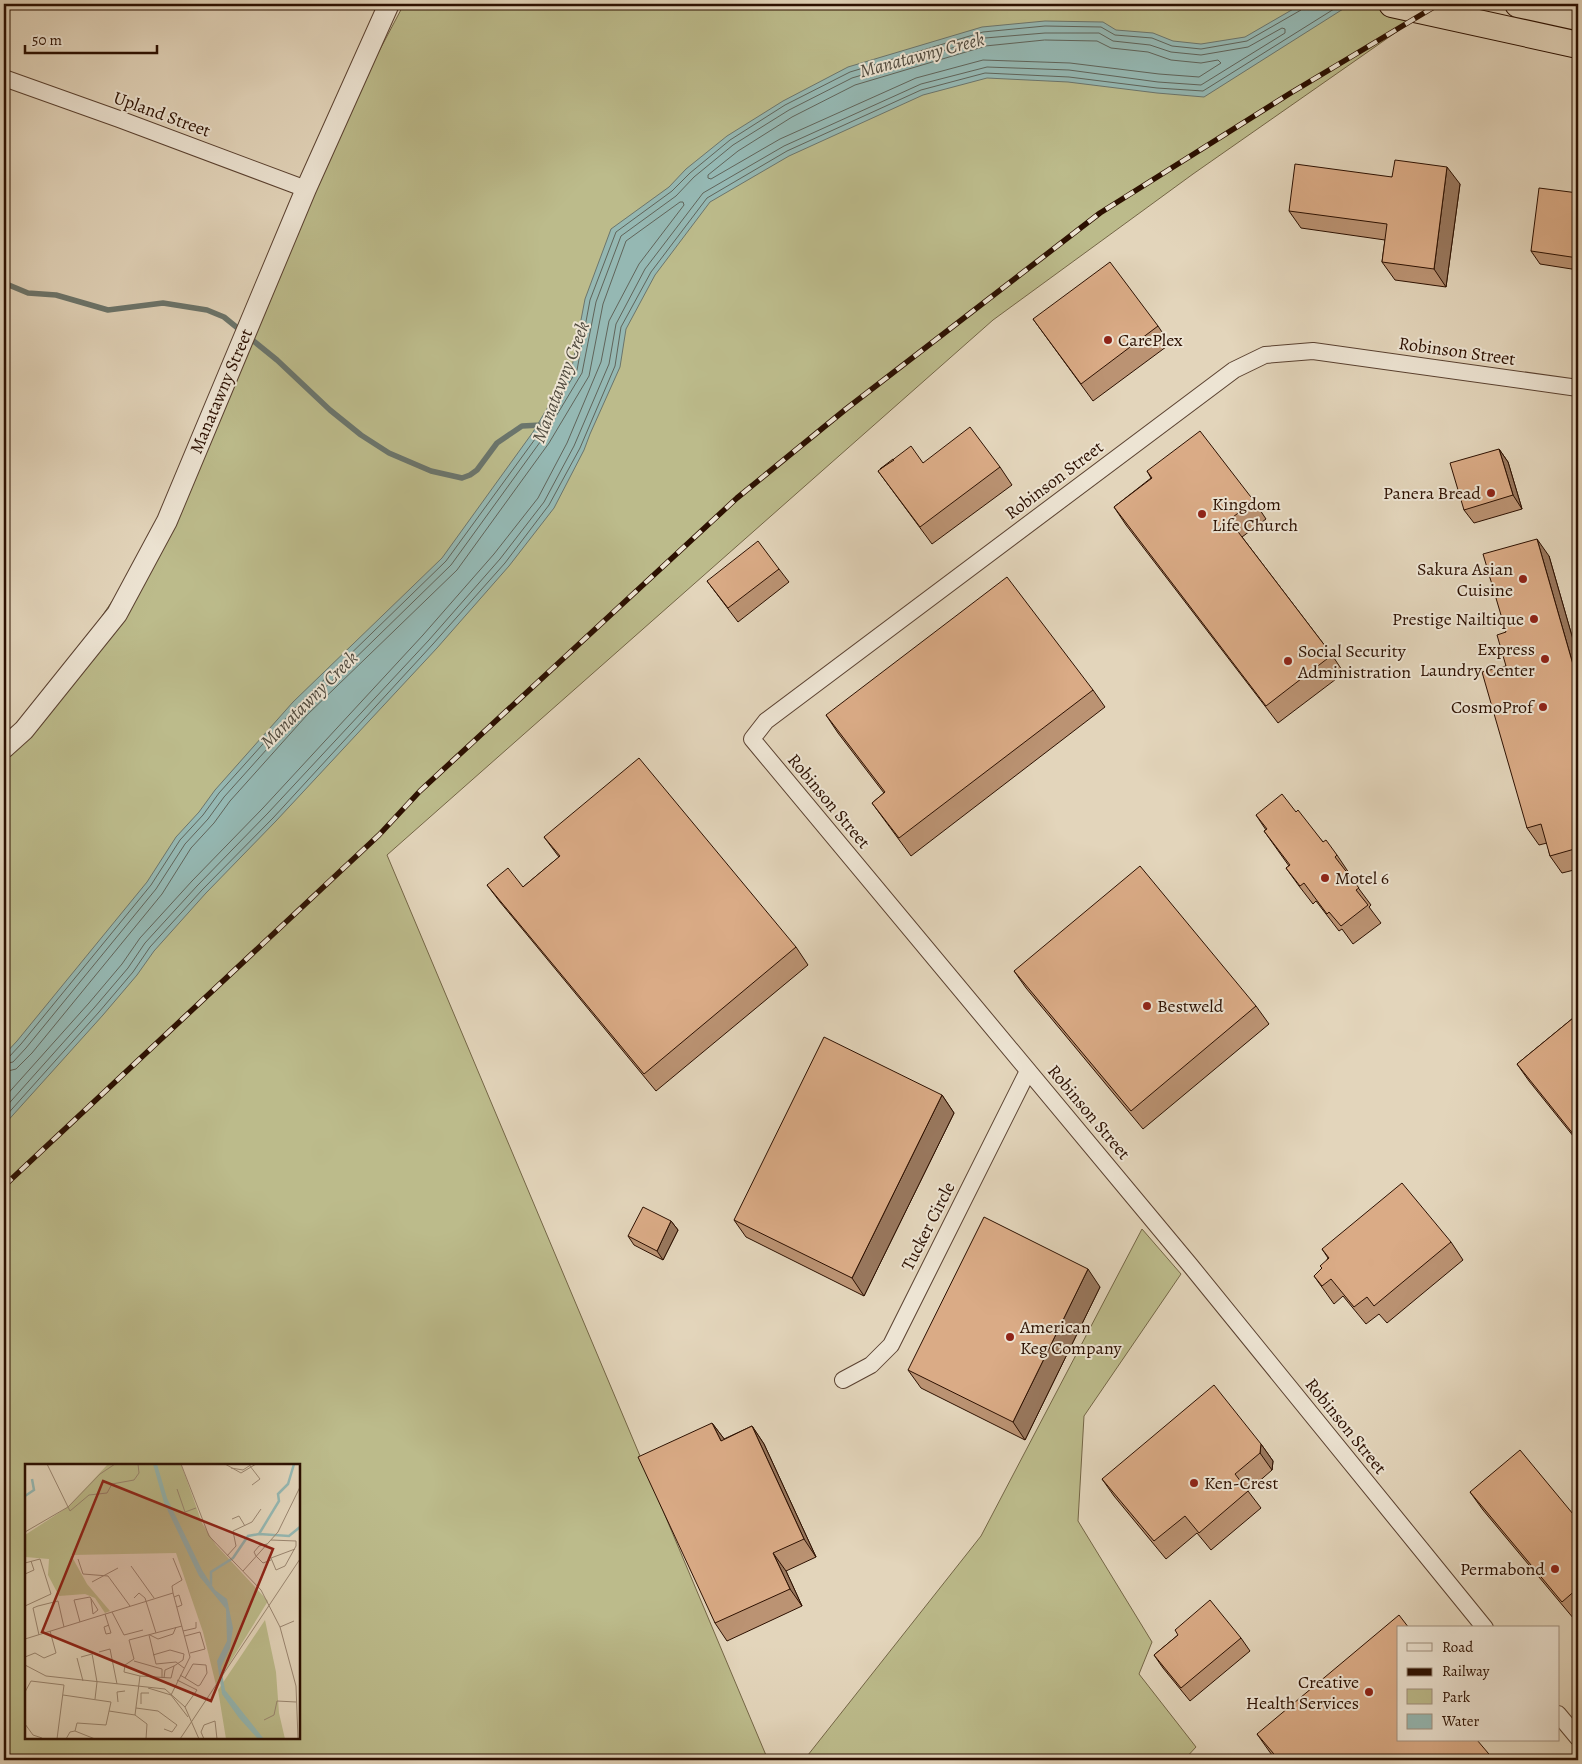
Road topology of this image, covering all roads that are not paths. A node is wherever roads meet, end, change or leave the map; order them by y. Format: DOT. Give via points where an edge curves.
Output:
graph roads {
  1 [pos="390,4"];
  2 [pos="1392,4"];
  3 [pos="1518,4"];
  4 [pos="1578,17"];
  5 [pos="1578,45"];
  6 [pos="4,78"];
  7 [pos="306,189"];
  8 [pos="1578,388"];
  9 [pos="4,748"];
  10 [pos="1028,1071"];
  11 [pos="843,1380"];
  12 [pos="1483,1626"];
  13 [pos="1560,1716"];
  14 [pos="1578,1738"];
  1 -- 7 [label="street, Manatawny Street"];
  2 -- 5 [label="highway"];
  3 -- 4 [label="highway"];
  6 -- 7 [label="street, Upland Street"];
  7 -- 9 [label="street, Manatawny Street" via="167,521 117,614 24,730"];
  8 -- 10 [label="street, Robinson Street" via="1313,351 1265,355 1234,370 766,722 752,740"];
  10 -- 11 [label="street, Tucker Circle" via="891,1344 871,1365"];
  10 -- 12 [label="street, Robinson Street"];
  13 -- 14 [label="street"];
}
